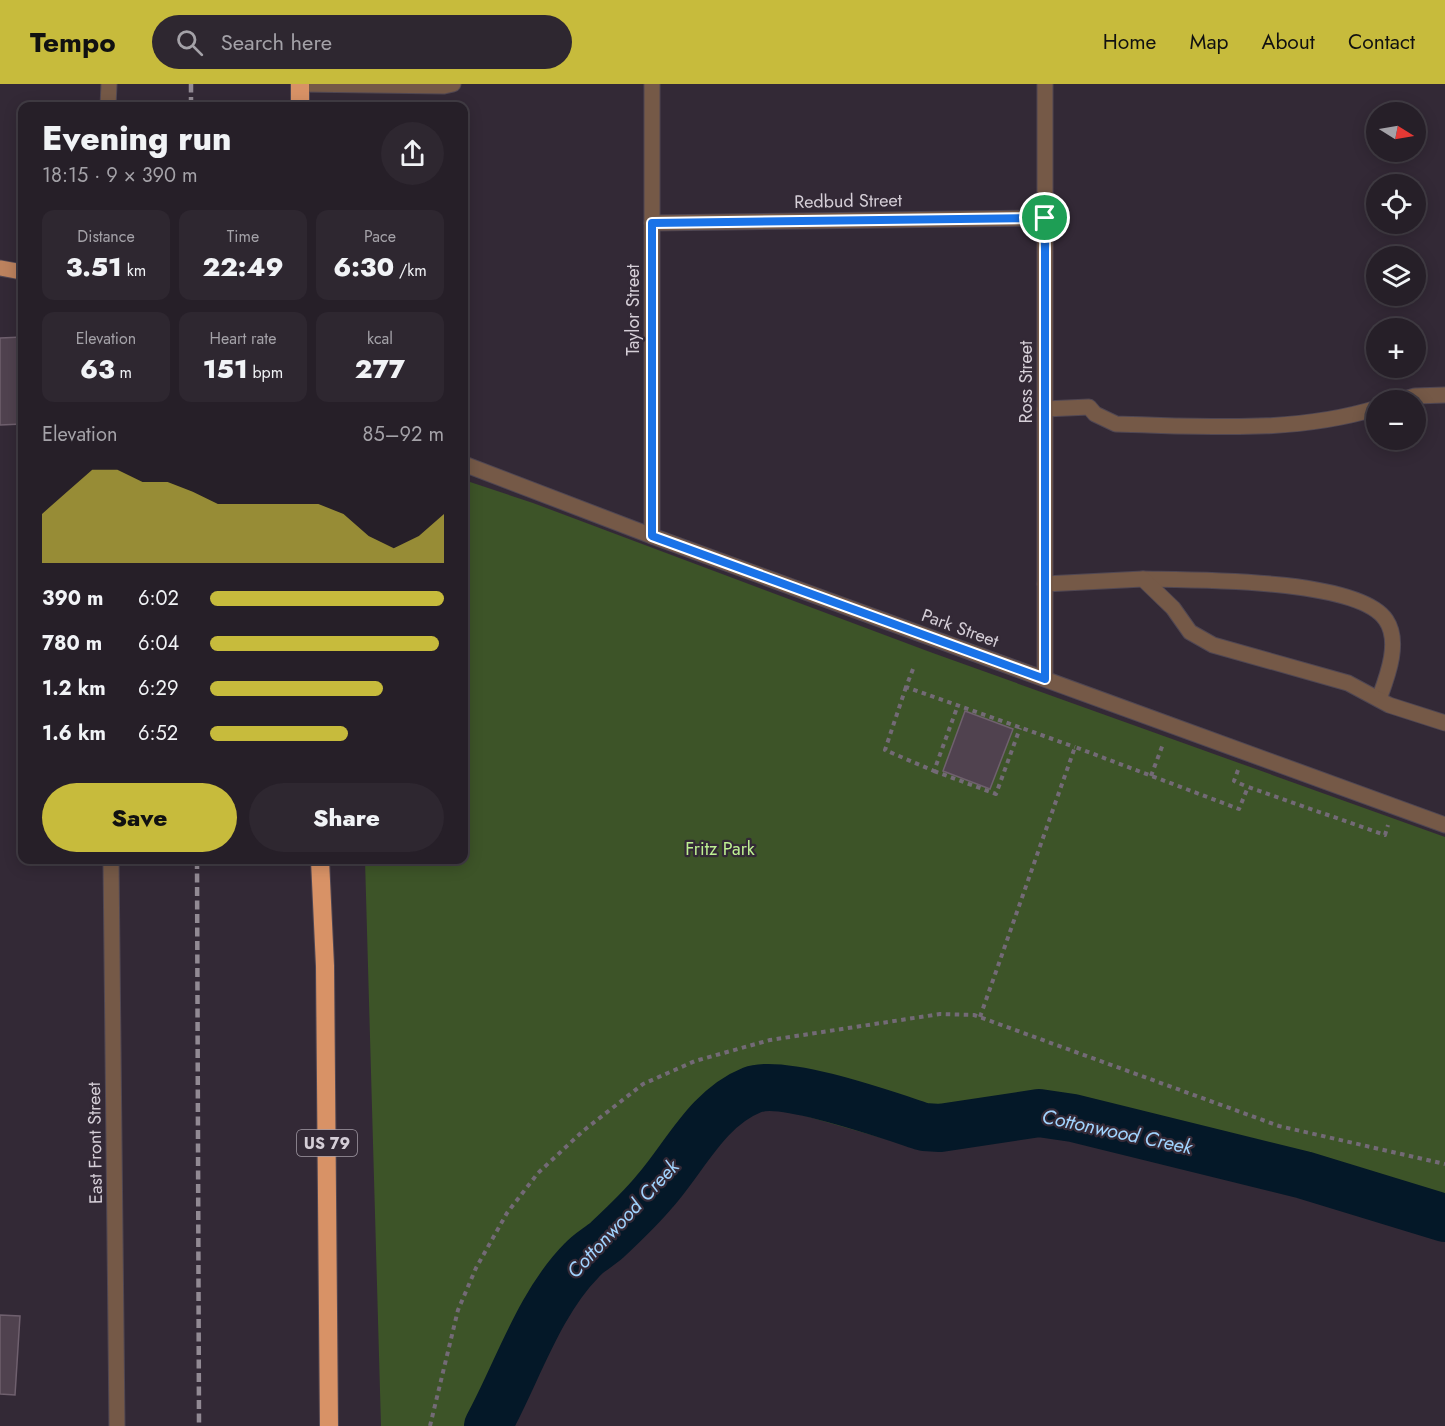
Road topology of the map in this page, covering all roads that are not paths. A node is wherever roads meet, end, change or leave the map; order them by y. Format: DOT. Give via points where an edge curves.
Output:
graph roads {
  1 [pos="109,84"];
  2 [pos="300,84"];
  3 [pos="453,84"];
  4 [pos="652,84"];
  5 [pos="1045,84"];
  6 [pos="108,102"];
  7 [pos="300,102"];
  8 [pos="1045,218"];
  9 [pos="652,223"];
  10 [pos="0,268"];
  11 [pos="18,271"];
  12 [pos="1445,395"];
  13 [pos="1426,396"];
  14 [pos="1045,409"];
  15 [pos="1366,411"];
  16 [pos="468,466"];
  17 [pos="652,536"];
  18 [pos="1143,579"];
  19 [pos="1045,584"];
  20 [pos="1045,679"];
  21 [pos="1379,699"];
  22 [pos="1445,723"];
  23 [pos="1445,825"];
  24 [pos="111,864"];
  25 [pos="320,864"];
  26 [pos="117,1426"];
  27 [pos="329,1426"];
  1 -- 6 [label="street"];
  2 -- 3 [label="street"];
  2 -- 7 [label="highway"];
  4 -- 9 [label="street, Taylor Street"];
  5 -- 8 [label="street, Ross Street"];
  8 -- 9 [label="street, Redbud Street"];
  8 -- 14 [label="street, Ross Street"];
  9 -- 17 [label="street, Taylor Street"];
  10 -- 11 [label="main road"];
  12 -- 13 [label="street"];
  14 -- 15 [label="street" via="1089,407 1116,424 1264,427"];
  14 -- 19 [label="street, Ross Street"];
  16 -- 17 [label="street, Park Street"];
  17 -- 20 [label="street, Park Street"];
  18 -- 19 [label="street"];
  18 -- 21 [label="street" via="1173,608 1190,632 1214,645 1348,683"];
  18 -- 21 [label="street" via="1259,581 1365,602 1387,620 1392,643 1390,669"];
  19 -- 20 [label="street, Ross Street"];
  20 -- 23 [label="street, Park Street"];
  21 -- 22 [label="street"];
  24 -- 26 [label="street, East Front Street"];
  25 -- 27 [label="highway, US 79" via="325,966"];
}
